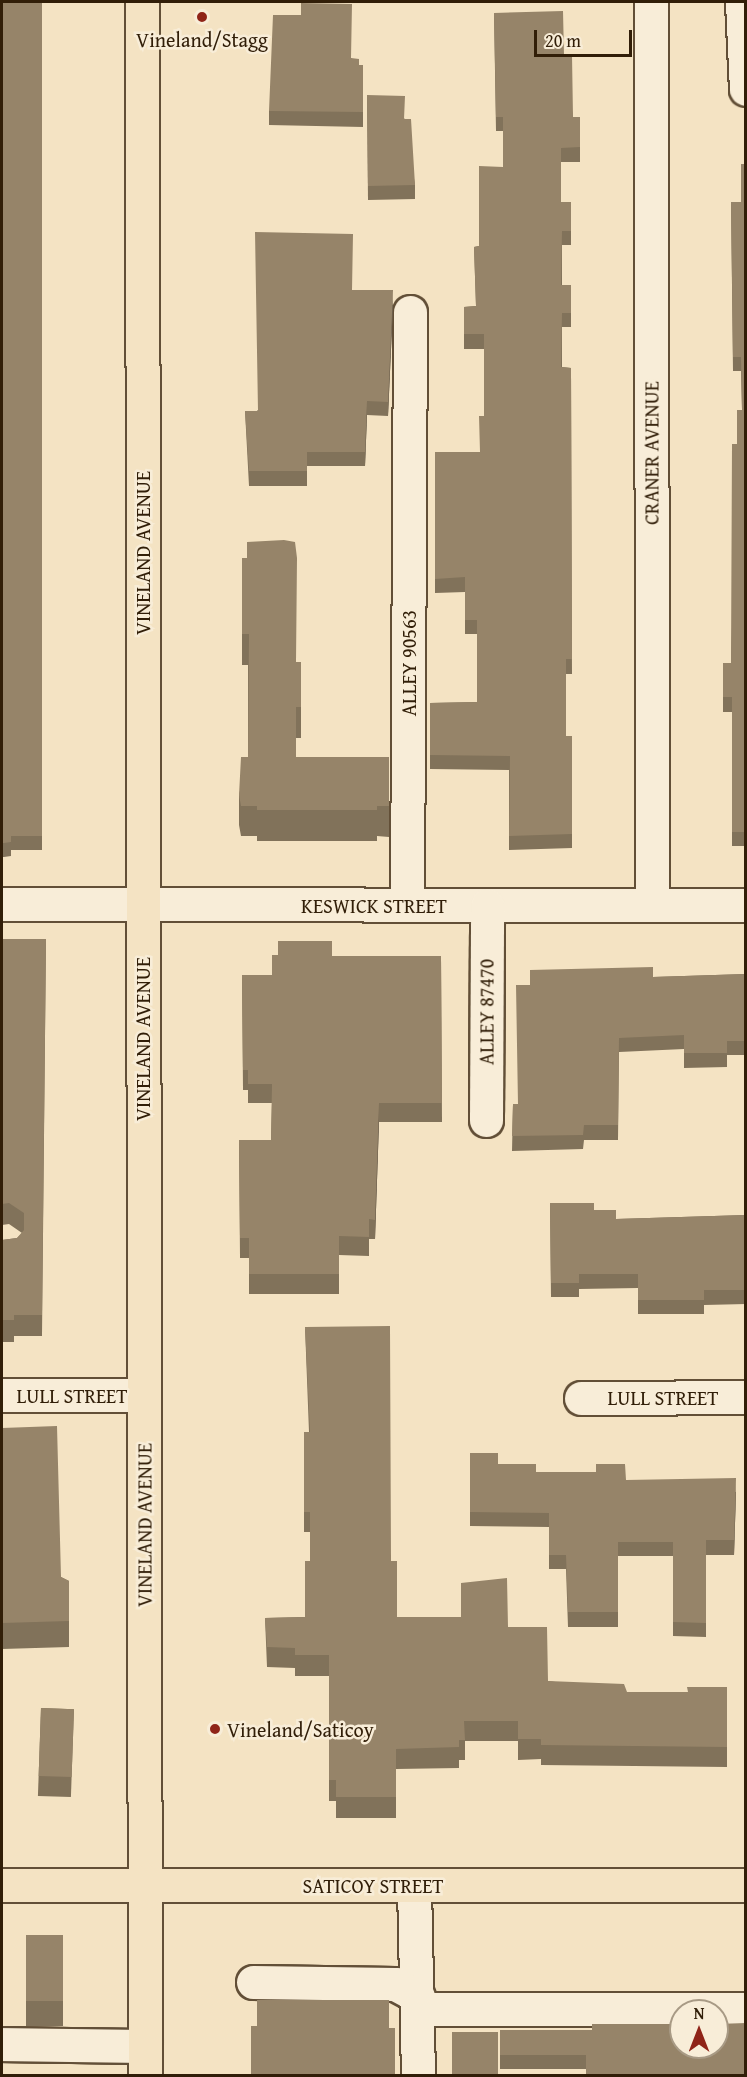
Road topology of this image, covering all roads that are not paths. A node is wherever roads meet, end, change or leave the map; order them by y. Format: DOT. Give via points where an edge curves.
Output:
graph roads {
  1 [pos="142,2"];
  2 [pos="651,2"];
  3 [pos="742,2"];
  4 [pos="746,89"];
  5 [pos="410,312"];
  6 [pos="2,904"];
  7 [pos="142,904"];
  8 [pos="406,904"];
  9 [pos="487,904"];
  10 [pos="652,905"];
  11 [pos="746,905"];
  12 [pos="486,1120"];
  13 [pos="2,1395"];
  14 [pos="143,1395"];
  15 [pos="746,1397"];
  16 [pos="581,1398"];
  17 [pos="2,1885"];
  18 [pos="414,1885"];
  19 [pos="746,1885"];
  20 [pos="146,1886"];
  21 [pos="253,1982"];
  22 [pos="418,2003"];
  23 [pos="746,2009"];
  24 [pos="2,2044"];
  25 [pos="145,2061"];
  26 [pos="418,2076"];
  1 -- 7 [label="main road, VINELAND AVENUE"];
  2 -- 10 [label="street, CRANER AVENUE"];
  3 -- 4 [label="street"];
  5 -- 8 [label="street, ALLEY 90563"];
  6 -- 7 [label="street, KESWICK STREET"];
  7 -- 8 [label="street, KESWICK STREET"];
  7 -- 14 [label="main road, VINELAND AVENUE"];
  8 -- 9 [label="street, KESWICK STREET"];
  9 -- 10 [label="street, KESWICK STREET"];
  9 -- 12 [label="street, ALLEY 87470"];
  10 -- 11 [label="street, KESWICK STREET"];
  13 -- 14 [label="street, LULL STREET"];
  14 -- 20 [label="main road, VINELAND AVENUE"];
  15 -- 16 [label="street, LULL STREET"];
  17 -- 20 [label="main road, SATICOY STREET"];
  18 -- 19 [label="main road, SATICOY STREET"];
  18 -- 20 [label="main road, SATICOY STREET"];
  18 -- 22 [label="street"];
  20 -- 25 [label="main road, VINELAND AVENUE"];
  21 -- 22 [label="street" via="395,1984"];
  22 -- 23 [label="street"];
  22 -- 26 [label="street"];
  24 -- 25 [label="street"];
}
